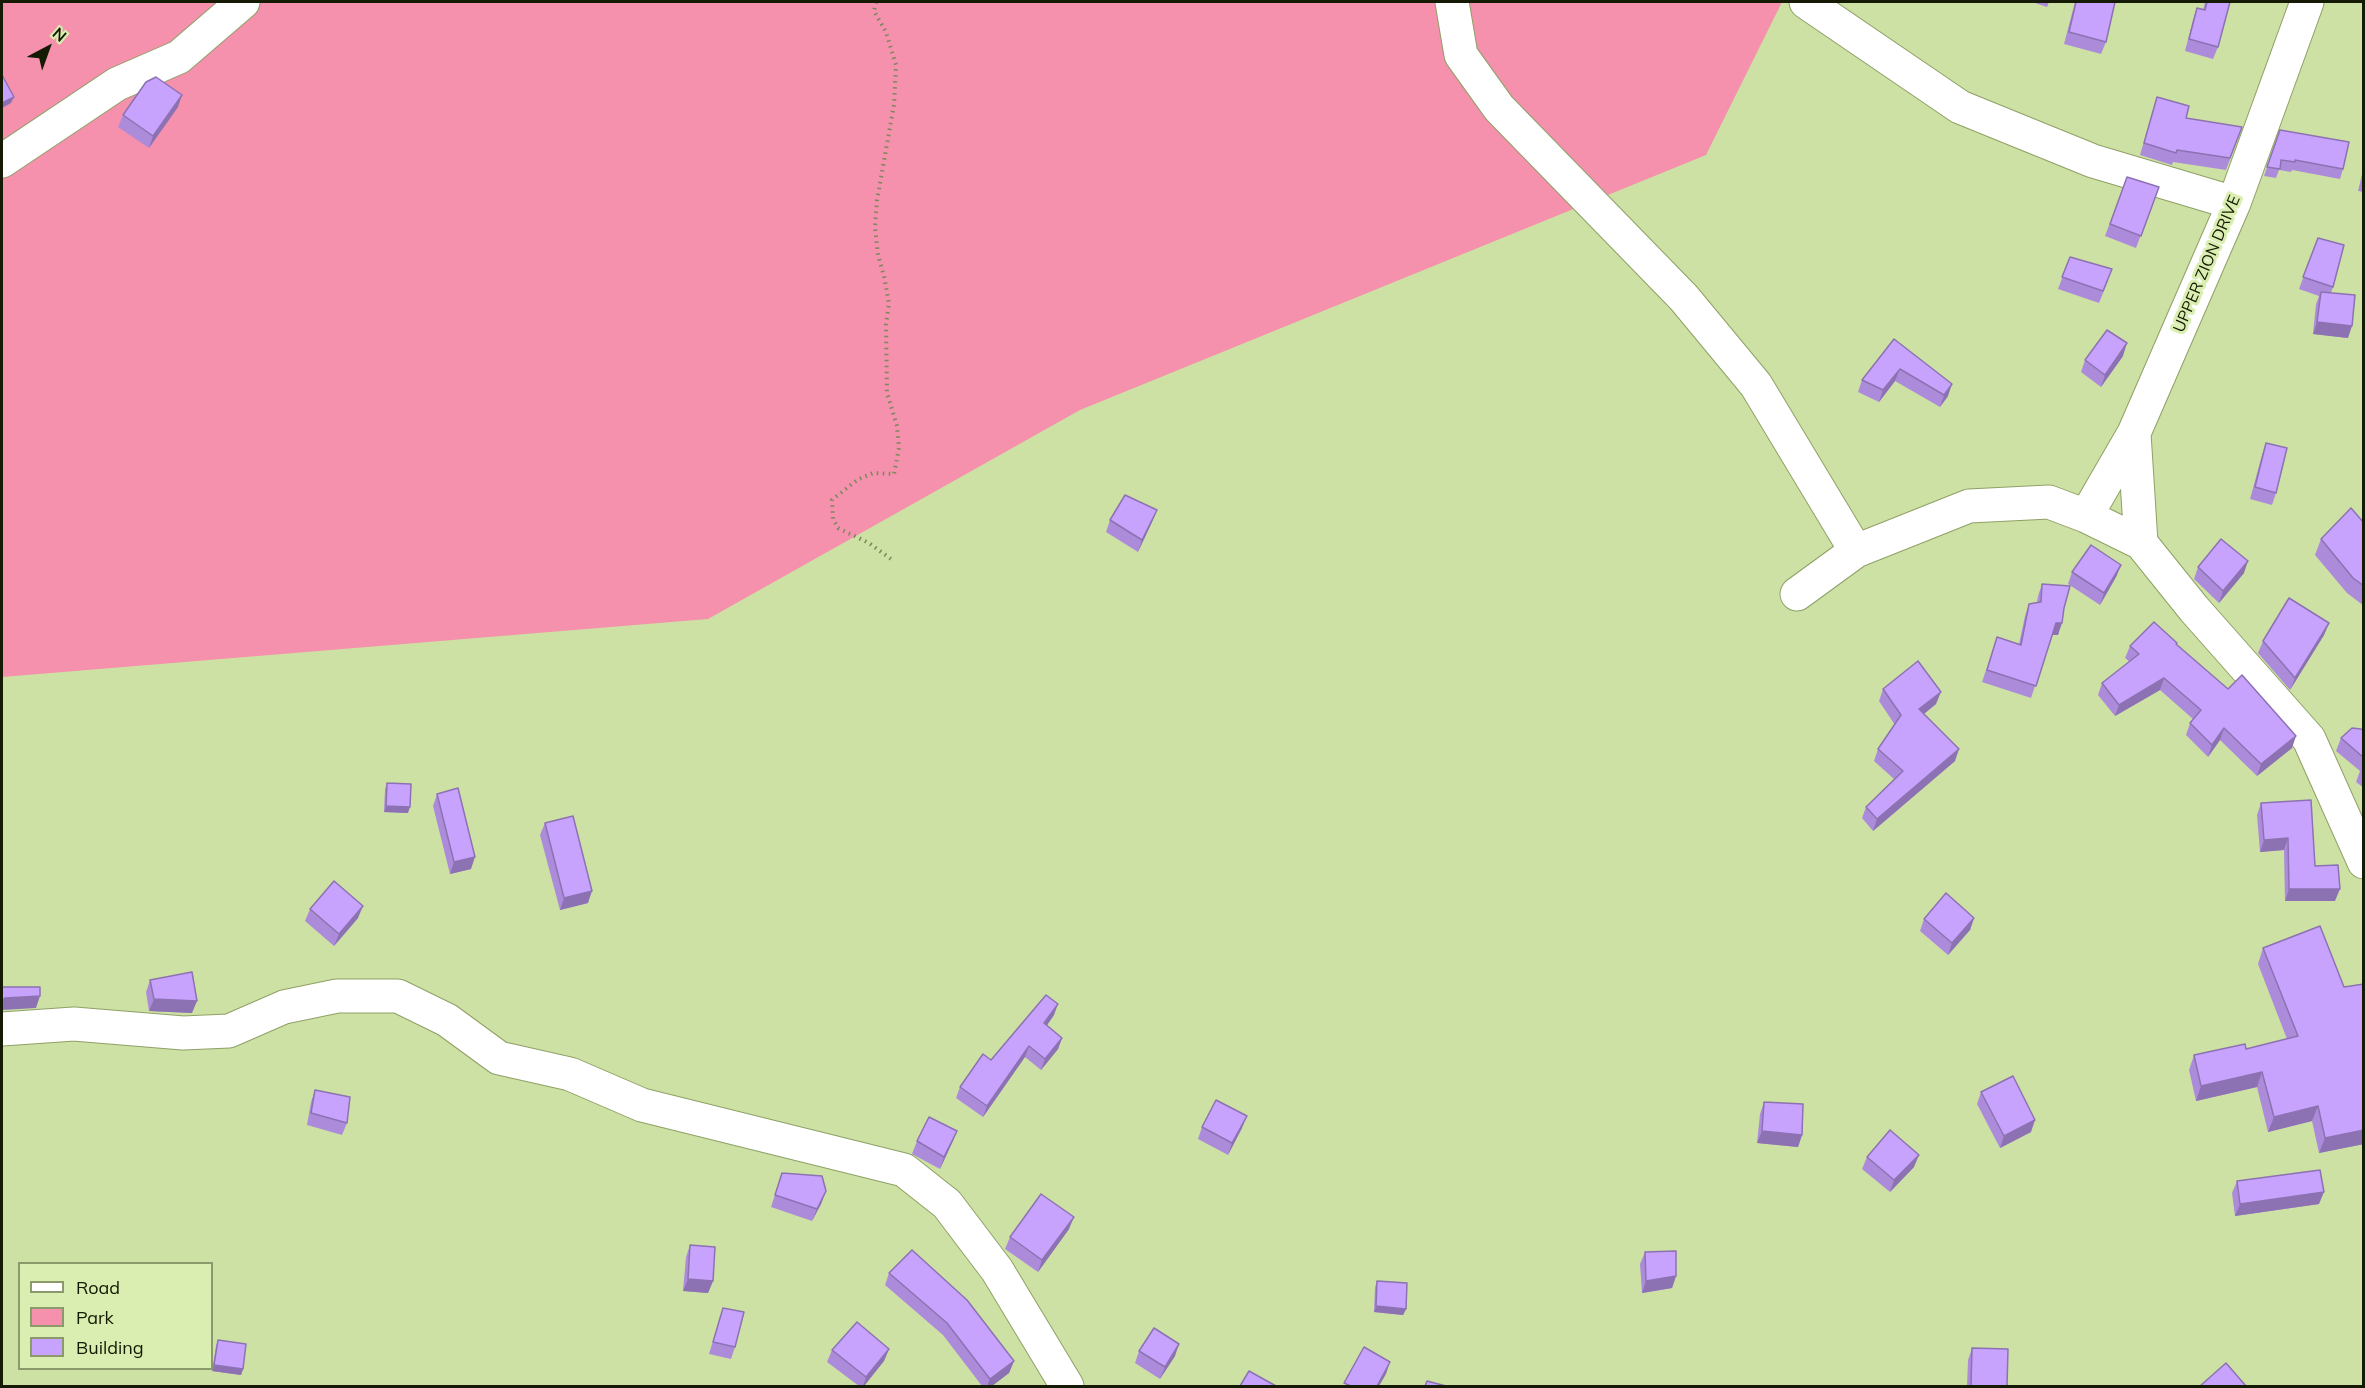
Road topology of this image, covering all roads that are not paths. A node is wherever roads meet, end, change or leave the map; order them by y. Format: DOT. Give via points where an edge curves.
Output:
graph roads {
  1 [pos="243,2"];
  2 [pos="1452,2"];
  3 [pos="1806,2"];
  4 [pos="2307,2"];
  5 [pos="2,161"];
  6 [pos="2234,203"];
  7 [pos="2134,433"];
  8 [pos="2086,516"];
  9 [pos="2141,543"];
  10 [pos="1856,551"];
  11 [pos="1797,594"];
  12 [pos="2364,862"];
  13 [pos="2,1029"];
  14 [pos="1067,1386"];
  1 -- 5 [label="street" via="179,57 117,84"];
  2 -- 10 [label="street" via="1461,55 1499,108 1684,298 1756,385"];
  3 -- 6 [label="street" via="1960,107 2093,161"];
  4 -- 6 [label="street, UPPER ZION DRIVE"];
  6 -- 7 [label="street, UPPER ZION DRIVE"];
  7 -- 8 [label="street, UPPER ZION DRIVE"];
  7 -- 9 [label="street"];
  8 -- 9 [label="street"];
  8 -- 10 [label="street" via="2049,502 1969,506"];
  9 -- 12 [label="street" via="2309,739"];
  10 -- 11 [label="street"];
  13 -- 14 [label="street" via="74,1024 183,1033 229,1030 284,1007 338,996 398,996 447,1020 499,1058 570,1074 642,1105 904,1170 947,1204 990,1261"];
}
